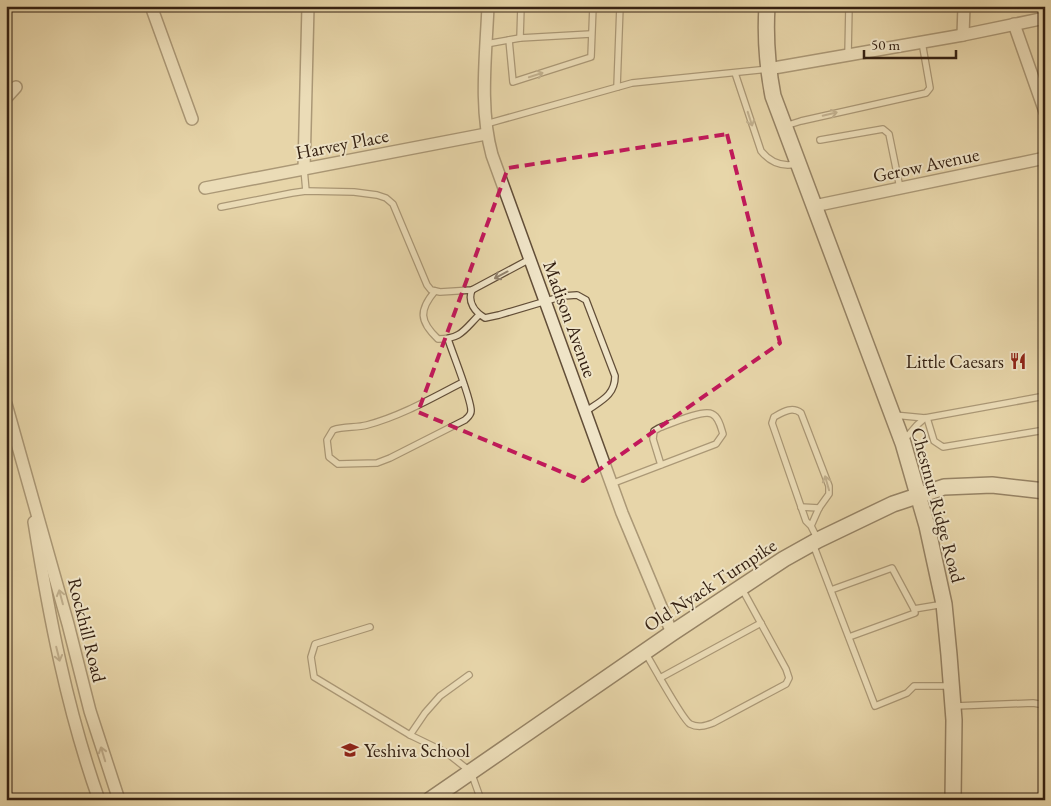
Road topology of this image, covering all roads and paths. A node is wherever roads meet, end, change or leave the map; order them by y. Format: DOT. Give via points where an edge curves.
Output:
graph roads {
  1 [pos="151,6"];
  2 [pos="308,6"];
  3 [pos="488,6"];
  4 [pos="521,6"];
  5 [pos="593,6"];
  6 [pos="620,6"];
  7 [pos="767,6"];
  8 [pos="849,6"];
  9 [pos="964,6"];
  10 [pos="1045,18"];
  11 [pos="1014,24"];
  12 [pos="591,34"];
  13 [pos="963,35"];
  14 [pos="520,38"];
  15 [pos="509,40"];
  16 [pos="922,42"];
  17 [pos="486,44"];
  18 [pos="848,55"];
  19 [pos="768,69"];
  20 [pos="735,73"];
  21 [pos="16,87"];
  22 [pos="617,87"];
  23 [pos="6,98"];
  24 [pos="1045,112"];
  25 [pos="192,118"];
  26 [pos="783,126"];
  27 [pos="486,129"];
  28 [pos="820,140"];
  29 [pos="1045,158"];
  30 [pos="797,163"];
  31 [pos="304,170"];
  32 [pos="205,188"];
  33 [pos="900,188"];
  34 [pos="306,191"];
  35 [pos="814,206"];
  36 [pos="221,207"];
  37 [pos="530,259"];
  38 [pos="472,290"];
  39 [pos="435,291"];
  40 [pos="545,302"];
  41 [pos="482,316"];
  42 [pos="448,339"];
  43 [pos="463,382"];
  44 [pos="1045,396"];
  45 [pos="6,404"];
  46 [pos="585,412"];
  47 [pos="892,415"];
  48 [pos="926,418"];
  49 [pos="1045,430"];
  50 [pos="902,441"];
  51 [pos="661,465"];
  52 [pos="26,468"];
  53 [pos="612,484"];
  54 [pos="1045,491"];
  55 [pos="919,495"];
  56 [pos="801,507"];
  57 [pos="819,508"];
  58 [pos="811,526"];
  59 [pos="815,542"];
  60 [pos="741,587"];
  61 [pos="831,590"];
  62 [pos="944,604"];
  63 [pos="914,609"];
  64 [pos="761,623"];
  65 [pos="370,627"];
  66 [pos="672,633"];
  67 [pos="849,637"];
  68 [pos="645,652"];
  69 [pos="469,674"];
  70 [pos="660,678"];
  71 [pos="952,686"];
  72 [pos="1045,705"];
  73 [pos="954,706"];
  74 [pos="410,735"];
  75 [pos="471,772"];
  76 [pos="99,800"];
  77 [pos="119,800"];
  78 [pos="430,800"];
  79 [pos="481,800"];
  80 [pos="953,800"];
  1 -- 25 [label="street"];
  2 -- 31 [label="street"];
  3 -- 17 [label="street, Madison Avenue"];
  4 -- 14 [label="lane"];
  5 -- 12 [label="lane"];
  6 -- 22 [label="lane"];
  7 -- 19 [label="main road, Chestnut Ridge Road" via="765,41"];
  8 -- 18 [label="lane"];
  9 -- 13 [label="street"];
  10 -- 11 [label="street"];
  11 -- 13 [label="street"];
  11 -- 24 [label="street"];
  12 -- 14 [label="lane"];
  15 -- 12 [label="lane, one-way" via="513,82 591,57"];
  13 -- 16 [label="street"];
  14 -- 15 [label="lane"];
  15 -- 17 [label="lane"];
  16 -- 18 [label="street"];
  26 -- 16 [label="lane, one-way" via="926,93 930,88"];
  17 -- 27 [label="street, Madison Avenue"];
  18 -- 19 [label="street"];
  19 -- 20 [label="lane"];
  19 -- 26 [label="main road, Chestnut Ridge Road"];
  20 -- 22 [label="lane" via="654,80"];
  20 -- 30 [label="lane, one-way" via="761,151 767,159 780,164"];
  21 -- 23 [label="street"];
  22 -- 27 [label="lane"];
  26 -- 30 [label="main road, Chestnut Ridge Road"];
  27 -- 31 [label="street, Harvey Place"];
  27 -- 37 [label="street, Madison Avenue" via="492,155"];
  28 -- 33 [label="lane" via="883,129 889,134"];
  29 -- 33 [label="street, Gerow Avenue"];
  30 -- 35 [label="main road, Chestnut Ridge Road"];
  31 -- 32 [label="street, Harvey Place"];
  31 -- 34 [label="lane"];
  33 -- 35 [label="street, Gerow Avenue"];
  34 -- 36 [label="lane"];
  34 -- 39 [label="lane" via="354,192 386,198 393,204 427,285"];
  35 -- 47 [label="main road, Chestnut Ridge Road"];
  37 -- 38 [label="lane, one-way"];
  37 -- 40 [label="street, Madison Avenue"];
  38 -- 39 [label="lane"];
  38 -- 41 [label="lane" via="474,310"];
  39 -- 42 [label="lane" via="426,302 423,313 426,327 438,339"];
  40 -- 41 [label="lane" via="499,315"];
  40 -- 46 [label="street, Madison Avenue"];
  40 -- 46 [label="lane" via="577,295 586,300 615,376 615,386 608,396"];
  41 -- 42 [label="lane"];
  42 -- 43 [label="lane"];
  43 -- 43 [label="lane" via="471,407 471,414 465,420 377,463 338,464 329,457 327,440 333,430 385,419"];
  44 -- 48 [label="lane"];
  45 -- 52 [label="street, Rockhill Road"];
  46 -- 53 [label="street, Madison Avenue"];
  47 -- 48 [label="lane"];
  47 -- 50 [label="main road, Chestnut Ridge Road"];
  48 -- 49 [label="lane" via="932,437 942,447"];
  48 -- 50 [label="lane"];
  50 -- 55 [label="main road, Chestnut Ridge Road"];
  51 -- 51 [label="lane" via="716,444 723,434 717,418 712,413 703,413 654,431 653,439"];
  51 -- 53 [label="lane"];
  52 -- 76 [label="street, Rockhill Road, one-way" via="52,628 73,716"];
  77 -- 52 [label="street, Rockhill Road, one-way" via="90,711"];
  53 -- 66 [label="street, Madison Avenue"];
  54 -- 55 [label="main road, Old Nyack Turnpike" via="977,484 944,487"];
  55 -- 59 [label="main road, Old Nyack Turnpike" via="893,504"];
  55 -- 62 [label="main road, Chestnut Ridge Road"];
  56 -- 57 [label="lane"];
  57 -- 56 [label="lane, one-way" via="829,494 829,486 801,413 786,410 774,417 772,423"];
  56 -- 58 [label="lane"];
  57 -- 58 [label="lane"];
  58 -- 59 [label="lane"];
  59 -- 60 [label="main road, Old Nyack Turnpike"];
  59 -- 61 [label="lane"];
  60 -- 64 [label="lane"];
  60 -- 66 [label="main road, Old Nyack Turnpike"];
  61 -- 63 [label="lane" via="892,568"];
  61 -- 67 [label="lane"];
  62 -- 63 [label="lane"];
  62 -- 71 [label="main road, Chestnut Ridge Road"];
  63 -- 67 [label="lane" via="915,613"];
  64 -- 70 [label="lane"];
  64 -- 70 [label="lane" via="789,674 786,684 713,723 698,726 686,721"];
  65 -- 74 [label="lane" via="315,644 311,657 314,677"];
  66 -- 68 [label="main road, Old Nyack Turnpike"];
  67 -- 71 [label="lane" via="875,706 907,693 914,686"];
  68 -- 70 [label="lane"];
  68 -- 75 [label="main road, Old Nyack Turnpike"];
  69 -- 74 [label="lane" via="440,696"];
  71 -- 73 [label="main road, Chestnut Ridge Road"];
  72 -- 73 [label="lane"];
  73 -- 80 [label="main road, Chestnut Ridge Road"];
  74 -- 75 [label="lane" via="447,753"];
  75 -- 78 [label="main road, Old Nyack Turnpike"];
  75 -- 79 [label="lane"];
}
